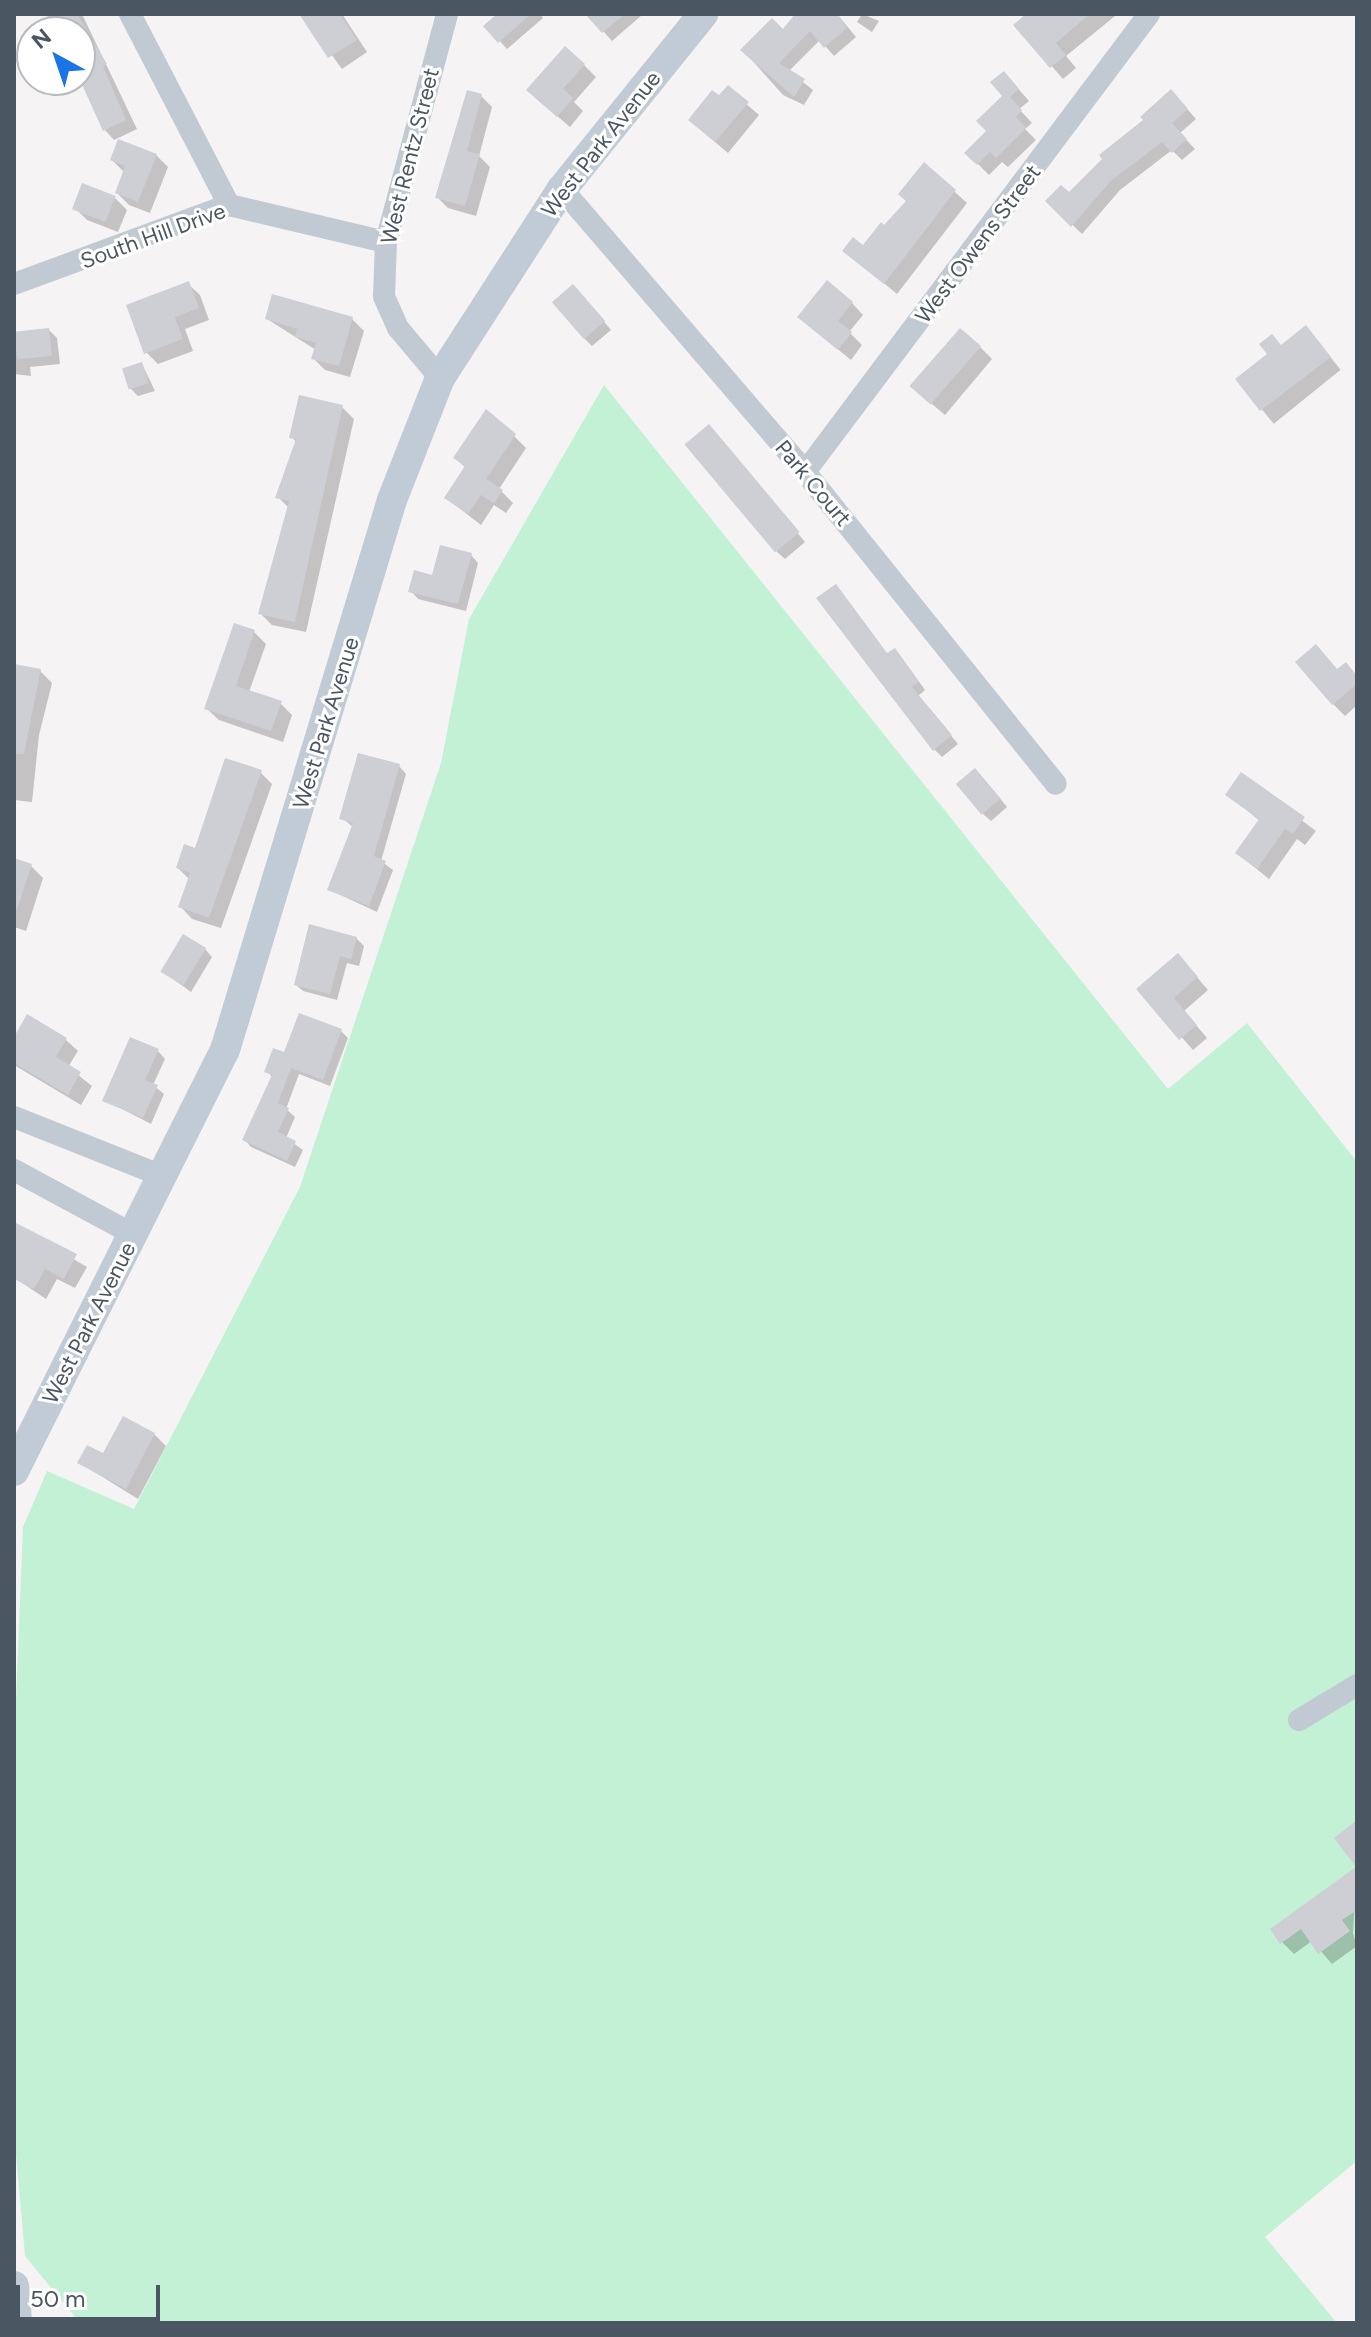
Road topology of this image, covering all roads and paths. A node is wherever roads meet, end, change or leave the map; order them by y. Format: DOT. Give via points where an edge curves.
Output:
graph roads {
  1 [pos="130,14"];
  2 [pos="447,14"];
  3 [pos="703,14"];
  4 [pos="1149,14"];
  5 [pos="562,189"];
  6 [pos="229,205"];
  7 [pos="386,242"];
  8 [pos="14,284"];
  9 [pos="440,378"];
  10 [pos="805,472"];
  11 [pos="1056,784"];
  12 [pos="14,1117"];
  13 [pos="14,1170"];
  14 [pos="162,1176"];
  15 [pos="134,1235"];
  16 [pos="14,1471"];
  17 [pos="1357,1685"];
  18 [pos="1299,1720"];
  19 [pos="14,2286"];
  20 [pos="17,2323"];
  1 -- 6 [label="street"];
  2 -- 7 [label="street, West Rentz Street"];
  3 -- 5 [label="street, West Park Avenue"];
  4 -- 10 [label="street, West Owens Street"];
  5 -- 9 [label="street, West Park Avenue"];
  5 -- 10 [label="street, Park Court"];
  6 -- 7 [label="street, South Hill Drive"];
  6 -- 8 [label="street, South Hill Drive"];
  7 -- 9 [label="street, West Rentz Street" via="384,296 398,328"];
  9 -- 14 [label="street, West Park Avenue" via="392,500 225,1050"];
  10 -- 11 [label="street, Park Court"];
  12 -- 14 [label="street"];
  13 -- 15 [label="street"];
  14 -- 15 [label="street, West Park Avenue"];
  15 -- 16 [label="street, West Park Avenue"];
  17 -- 18 [label="street"];
  19 -- 20 [label="street"];
}
